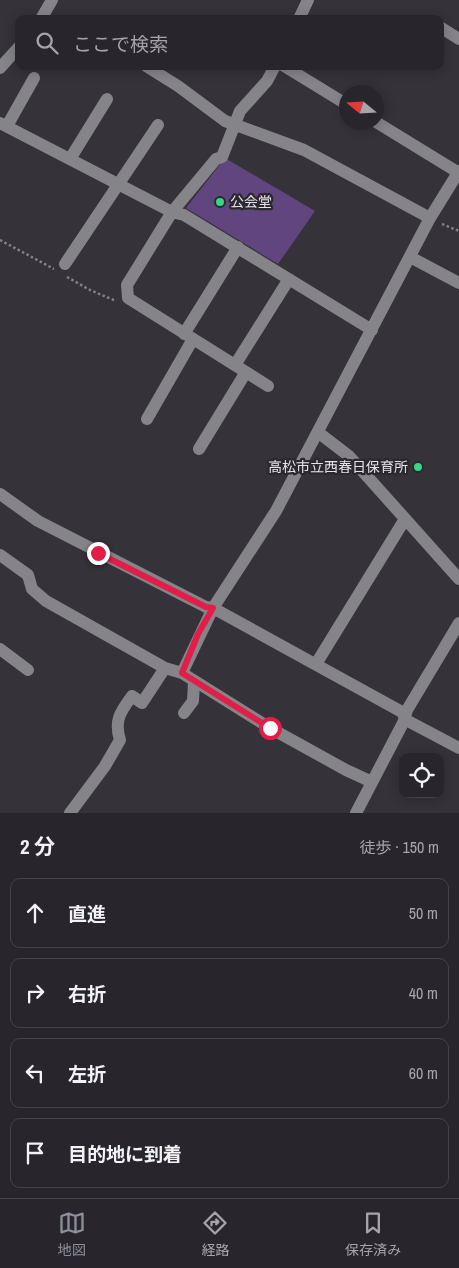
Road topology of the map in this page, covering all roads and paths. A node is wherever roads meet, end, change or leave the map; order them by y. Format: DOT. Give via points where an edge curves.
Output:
graph roads {
  1 [pos="308,0"];
  2 [pos="301,15"];
  3 [pos="444,30"];
  4 [pos="459,39"];
  5 [pos="15,51"];
  6 [pos="0,68"];
  7 [pos="152,70"];
  8 [pos="273,70"];
  9 [pos="291,70"];
  10 [pos="34,78"];
  11 [pos="107,99"];
  12 [pos="339,100"];
  13 [pos="3,124"];
  14 [pos="235,124"];
  15 [pos="158,126"];
  16 [pos="384,127"];
  17 [pos="70,159"];
  18 [pos="459,172"];
  19 [pos="118,184"];
  20 [pos="172,212"];
  21 [pos="430,218"];
  22 [pos="459,231"];
  23 [pos="238,247"];
  24 [pos="410,257"];
  25 [pos="65,264"];
  26 [pos="289,279"];
  27 [pos="459,283"];
  28 [pos="372,330"];
  29 [pos="188,337"];
  30 [pos="234,365"];
  31 [pos="246,372"];
  32 [pos="268,386"];
  33 [pos="147,419"];
  34 [pos="319,433"];
  35 [pos="199,448"];
  36 [pos="1,497"];
  37 [pos="405,519"];
  38 [pos="0,554"];
  39 [pos="458,577"];
  40 [pos="213,608"];
  41 [pos="459,623"];
  42 [pos="0,649"];
  43 [pos="316,664"];
  44 [pos="165,668"];
  45 [pos="28,670"];
  46 [pos="182,673"];
  47 [pos="194,682"];
  48 [pos="184,713"];
  49 [pos="405,716"];
  50 [pos="459,748"];
  51 [pos="372,782"];
  52 [pos="70,813"];
  53 [pos="356,813"];
  1 -- 2 [label="street"];
  3 -- 4 [label="street"];
  5 -- 6 [label="street"];
  7 -- 14 [label="street" via="213,114"];
  8 -- 14 [label="street" via="267,82 240,110"];
  9 -- 12 [label="street"];
  10 -- 13 [label="street"];
  11 -- 17 [label="street"];
  13 -- 17 [label="street"];
  14 -- 20 [label="street" via="222,157 216,159"];
  14 -- 21 [label="street" via="304,150"];
  15 -- 19 [label="street"];
  16 -- 18 [label="street"];
  17 -- 19 [label="street"];
  18 -- 21 [label="street"];
  19 -- 20 [label="street"];
  19 -- 25 [label="street"];
  20 -- 23 [label="street" via="184,215"];
  20 -- 29 [label="street" via="127,284 128,298"];
  21 -- 22 [label="path"];
  21 -- 24 [label="street"];
  23 -- 26 [label="street"];
  23 -- 29 [label="street"];
  24 -- 27 [label="street"];
  24 -- 28 [label="street"];
  26 -- 28 [label="street"];
  26 -- 30 [label="street"];
  28 -- 34 [label="street"];
  29 -- 30 [label="street"];
  29 -- 33 [label="street"];
  30 -- 31 [label="street"];
  31 -- 32 [label="street"];
  31 -- 35 [label="street"];
  34 -- 37 [label="street" via="349,456"];
  34 -- 40 [label="street" via="276,511"];
  36 -- 40 [label="street" via="89,548"];
  37 -- 39 [label="street"];
  37 -- 43 [label="street"];
  38 -- 44 [label="street" via="28,575 32,589 46,601"];
  40 -- 43 [label="street"];
  40 -- 46 [label="street"];
  41 -- 49 [label="street"];
  42 -- 45 [label="street"];
  43 -- 49 [label="street"];
  44 -- 46 [label="street"];
  44 -- 52 [label="street" via="142,703 132,696 124,707 116,727 120,740"];
  46 -- 47 [label="street"];
  47 -- 48 [label="street" via="193,701"];
  47 -- 51 [label="street"];
  49 -- 50 [label="street" via="406,720"];
  49 -- 51 [label="street"];
  51 -- 53 [label="street"];
}
